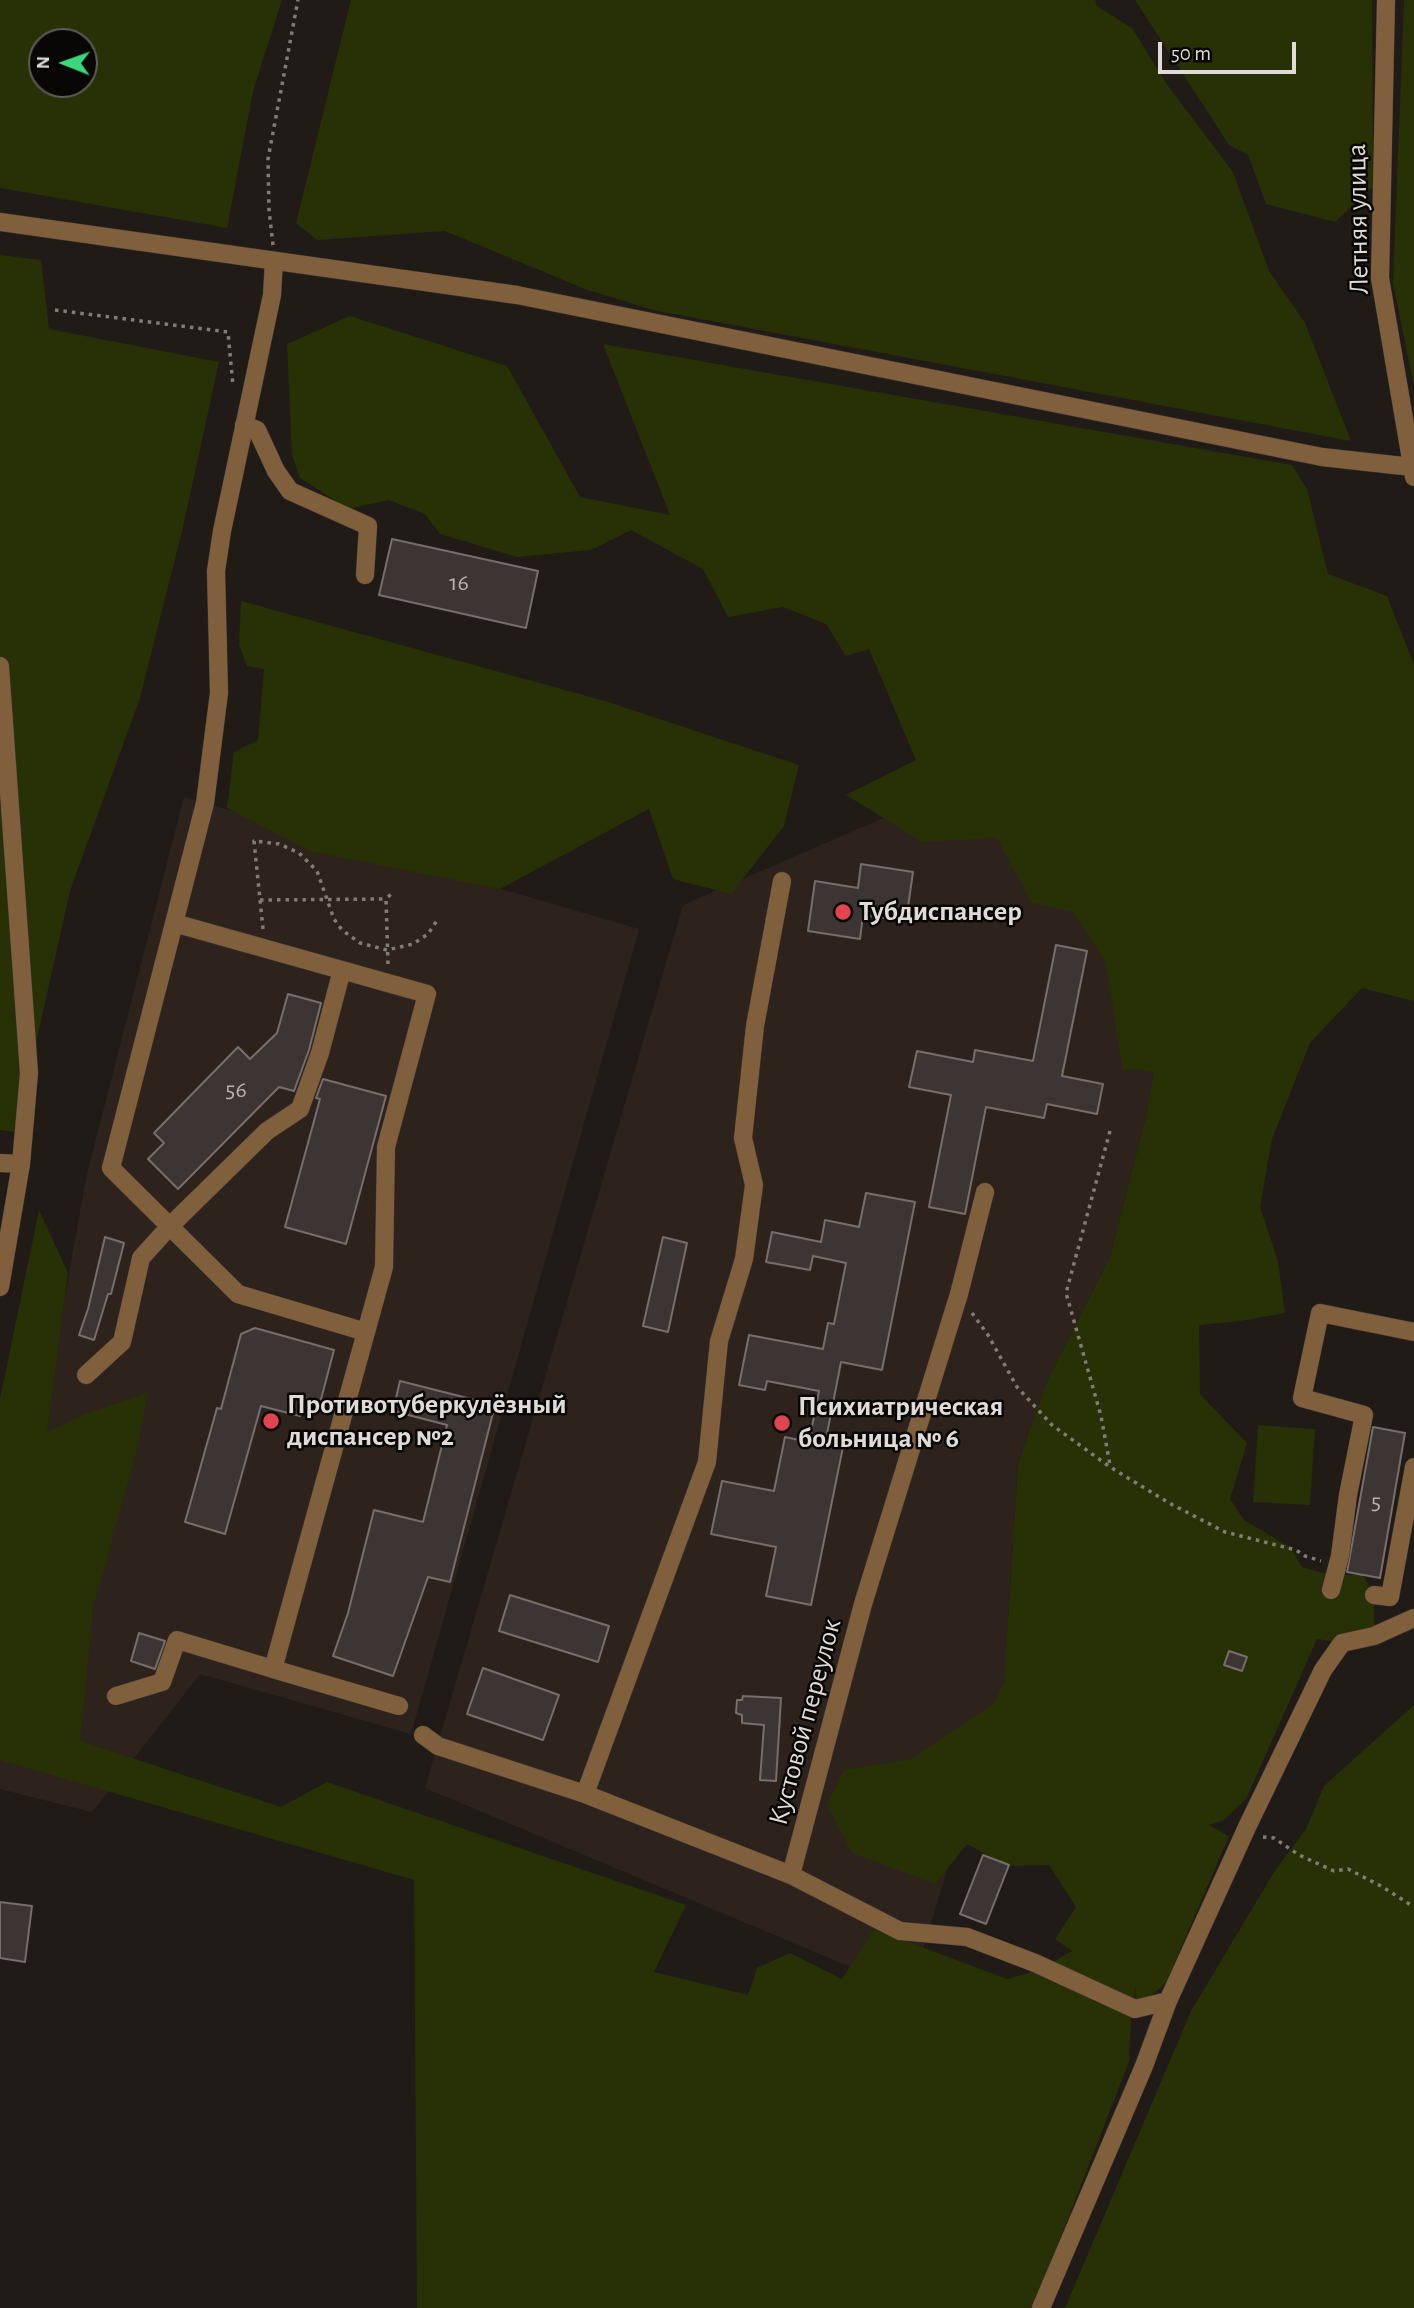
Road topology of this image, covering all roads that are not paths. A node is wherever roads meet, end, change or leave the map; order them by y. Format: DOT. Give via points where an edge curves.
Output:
graph roads {
  1 [pos="1386,0"];
  2 [pos="0,222"];
  3 [pos="274,261"];
  4 [pos="244,425"];
  5 [pos="1413,472"];
  6 [pos="365,575"];
  7 [pos="0,666"];
  8 [pos="782,881"];
  9 [pos="174,923"];
  10 [pos="342,970"];
  11 [pos="0,1163"];
  12 [pos="21,1164"];
  13 [pos="985,1192"];
  14 [pos="170,1226"];
  15 [pos="0,1287"];
  16 [pos="366,1332"];
  17 [pos="1414,1332"];
  18 [pos="86,1375"];
  19 [pos="1414,1467"];
  20 [pos="1331,1590"];
  21 [pos="1374,1595"];
  22 [pos="1414,1618"];
  23 [pos="273,1669"];
  24 [pos="116,1696"];
  25 [pos="399,1706"];
  26 [pos="423,1735"];
  27 [pos="585,1794"];
  28 [pos="791,1875"];
  29 [pos="1168,2001"];
  30 [pos="1041,2308"];
  1 -- 5 [label="street, Летняя улица" via="1380,278"];
  2 -- 3 [label="street"];
  3 -- 4 [label="street" via="272,295"];
  3 -- 5 [label="street" via="517,295"];
  4 -- 6 [label="street" via="257,429 290,491 368,526"];
  4 -- 9 [label="street" via="216,571 219,692 205,803"];
  7 -- 12 [label="street" via="29,1073"];
  8 -- 27 [label="street" via="755,1026 743,1138 754,1185 748,1234 719,1341 707,1462"];
  9 -- 10 [label="street"];
  9 -- 14 [label="street" via="111,1168"];
  10 -- 14 [label="street" via="300,1108 267,1130"];
  10 -- 16 [label="street" via="427,994 386,1147 384,1267"];
  11 -- 12 [label="street"];
  12 -- 15 [label="street"];
  13 -- 28 [label="street, Кустовой переулок" via="959,1294 863,1604"];
  14 -- 16 [label="street" via="238,1294"];
  14 -- 18 [label="street" via="141,1258 122,1342"];
  16 -- 23 [label="street"];
  17 -- 20 [label="street" via="1320,1313 1302,1398 1364,1415"];
  19 -- 21 [label="street" via="1390,1597"];
  22 -- 29 [label="street" via="1374,1636 1342,1643 1322,1670"];
  23 -- 24 [label="street" via="177,1640 162,1682"];
  23 -- 25 [label="street"];
  26 -- 27 [label="street" via="438,1746"];
  27 -- 28 [label="street"];
  28 -- 29 [label="street" via="900,1931 967,1937 1135,2009"];
  29 -- 30 [label="street"];
}
